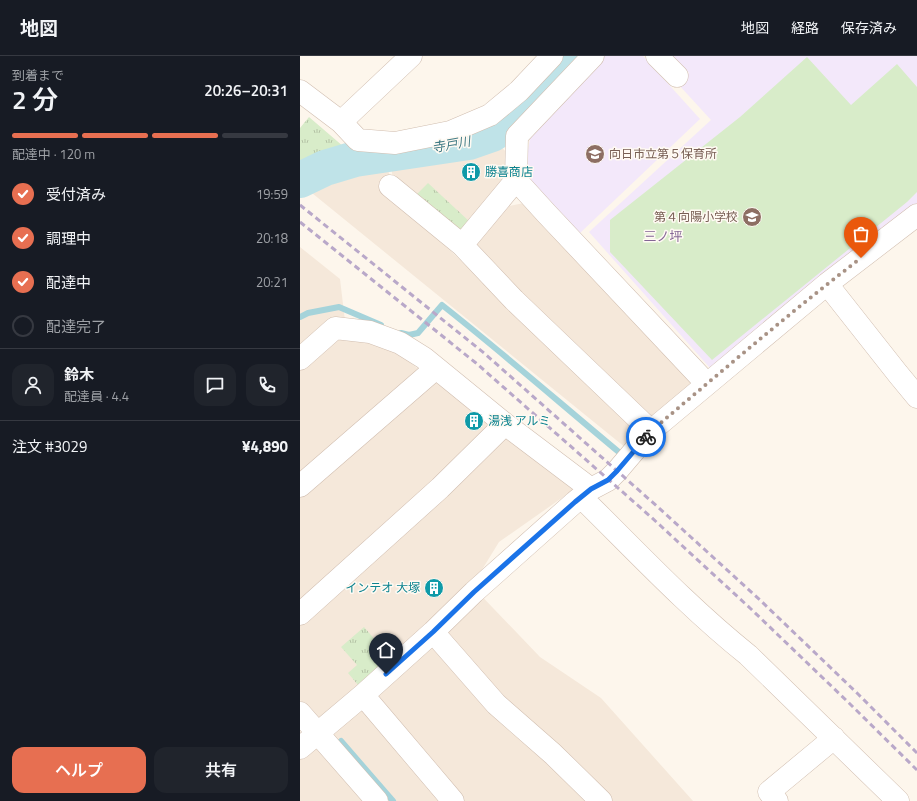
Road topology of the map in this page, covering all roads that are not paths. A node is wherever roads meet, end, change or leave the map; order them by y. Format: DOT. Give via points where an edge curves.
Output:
graph roads {
  1 [pos="411,56"];
  2 [pos="552,56"];
  3 [pos="593,56"];
  4 [pos="657,56"];
  5 [pos="677,76"];
  6 [pos="300,91"];
  7 [pos="340,122"];
  8 [pos="516,180"];
  9 [pos="390,186"];
  10 [pos="917,215"];
  11 [pos="462,245"];
  12 [pos="827,284"];
  13 [pos="300,359"];
  14 [pos="436,368"];
  15 [pos="707,384"];
  16 [pos="917,396"];
  17 [pos="506,424"];
  18 [pos="651,431"];
  19 [pos="300,486"];
  20 [pos="586,493"];
  21 [pos="300,614"];
  22 [pos="433,632"];
  23 [pos="363,695"];
  24 [pos="300,713"];
  25 [pos="318,733"];
  26 [pos="834,738"];
  27 [pos="300,748"];
  28 [pos="376,801"];
  29 [pos="453,801"];
  30 [pos="601,801"];
  31 [pos="777,801"];
  32 [pos="898,801"];
  1 -- 7 [label="street"];
  2 -- 7 [label="street" via="519,91 490,115 450,132 395,143 358,140"];
  3 -- 8 [label="street" via="517,136"];
  4 -- 5 [label="street"];
  6 -- 7 [label="street"];
  8 -- 11 [label="street"];
  8 -- 15 [label="street"];
  9 -- 11 [label="street"];
  10 -- 12 [label="street"];
  11 -- 18 [label="street" via="514,300"];
  12 -- 15 [label="street"];
  12 -- 16 [label="street"];
  13 -- 14 [label="street" via="335,328 370,332 400,343"];
  14 -- 17 [label="street"];
  14 -- 19 [label="street"];
  15 -- 18 [label="street"];
  17 -- 20 [label="street"];
  17 -- 21 [label="street" via="440,488"];
  18 -- 20 [label="street" via="608,480"];
  20 -- 22 [label="street" via="474,592"];
  20 -- 26 [label="street" via="695,610 748,655"];
  22 -- 23 [label="street"];
  22 -- 30 [label="street" via="496,704"];
  23 -- 25 [label="street"];
  23 -- 29 [label="street"];
  24 -- 25 [label="street"];
  25 -- 27 [label="street"];
  25 -- 28 [label="street"];
  26 -- 31 [label="street" via="769,792"];
  26 -- 32 [label="street"];
}
